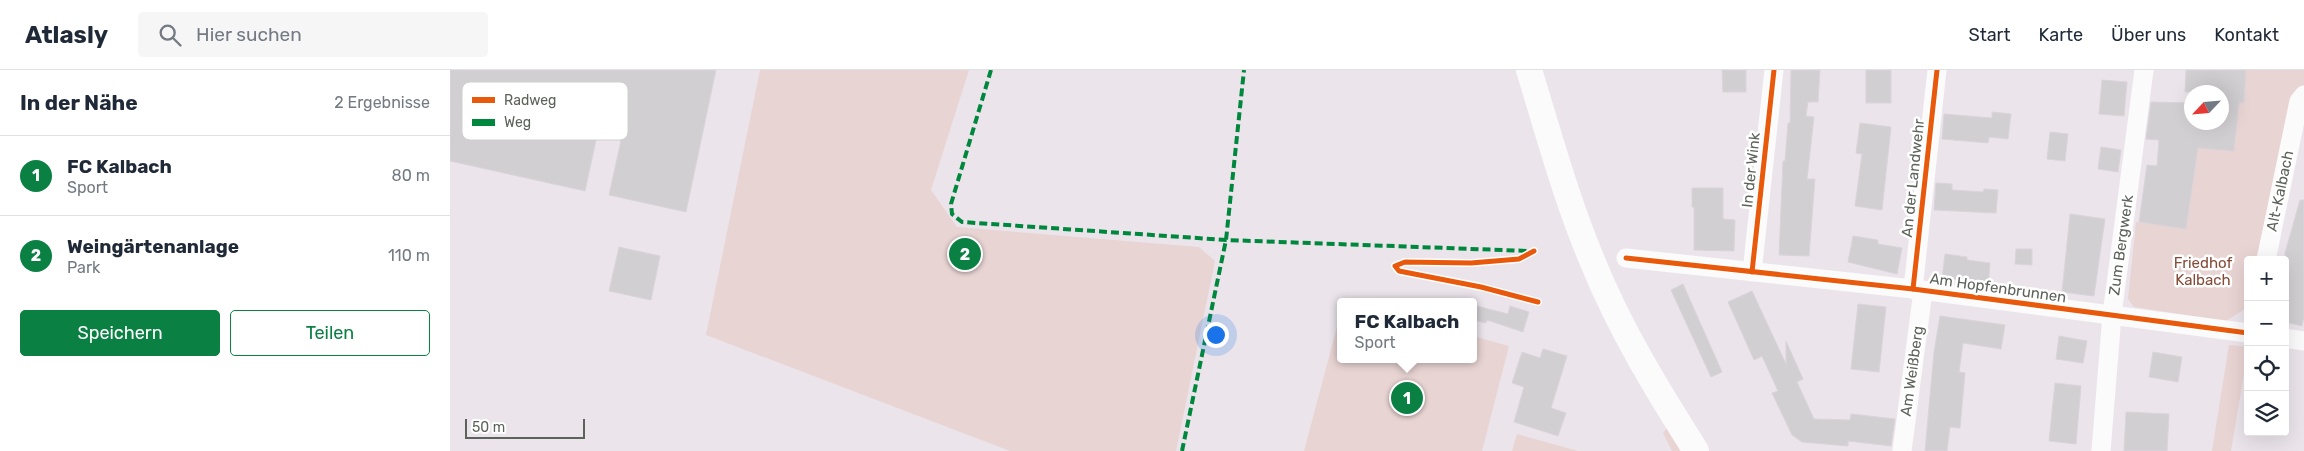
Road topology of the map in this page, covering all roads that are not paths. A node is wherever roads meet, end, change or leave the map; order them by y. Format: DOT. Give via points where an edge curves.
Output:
graph roads {
  1 [pos="1529,70"];
  2 [pos="1774,70"];
  3 [pos="1937,70"];
  4 [pos="2144,70"];
  5 [pos="2304,95"];
  6 [pos="2267,256"];
  7 [pos="1626,258"];
  8 [pos="1752,272"];
  9 [pos="1918,290"];
  10 [pos="2112,315"];
  11 [pos="2244,332"];
  12 [pos="2289,339"];
  13 [pos="2304,341"];
  14 [pos="1696,451"];
  15 [pos="1902,451"];
  16 [pos="2101,451"];
  1 -- 14 [label="main road" via="1576,221 1594,266 1644,369"];
  2 -- 8 [label="street, In der Wink"];
  3 -- 9 [label="street, An der Landwehr"];
  4 -- 10 [label="street, Zum Bergwerk"];
  5 -- 6 [label="street, Alt-Kalbach" via="2299,101"];
  7 -- 8 [label="street, Am Hopfenbrunnen"];
  8 -- 9 [label="street, Am Hopfenbrunnen"];
  9 -- 10 [label="street, Am Hopfenbrunnen"];
  9 -- 15 [label="street, Am Weißberg"];
  10 -- 11 [label="street, Am Hopfenbrunnen"];
  10 -- 16 [label="street, Zum Bergwerk"];
  12 -- 13 [label="street"];
}
